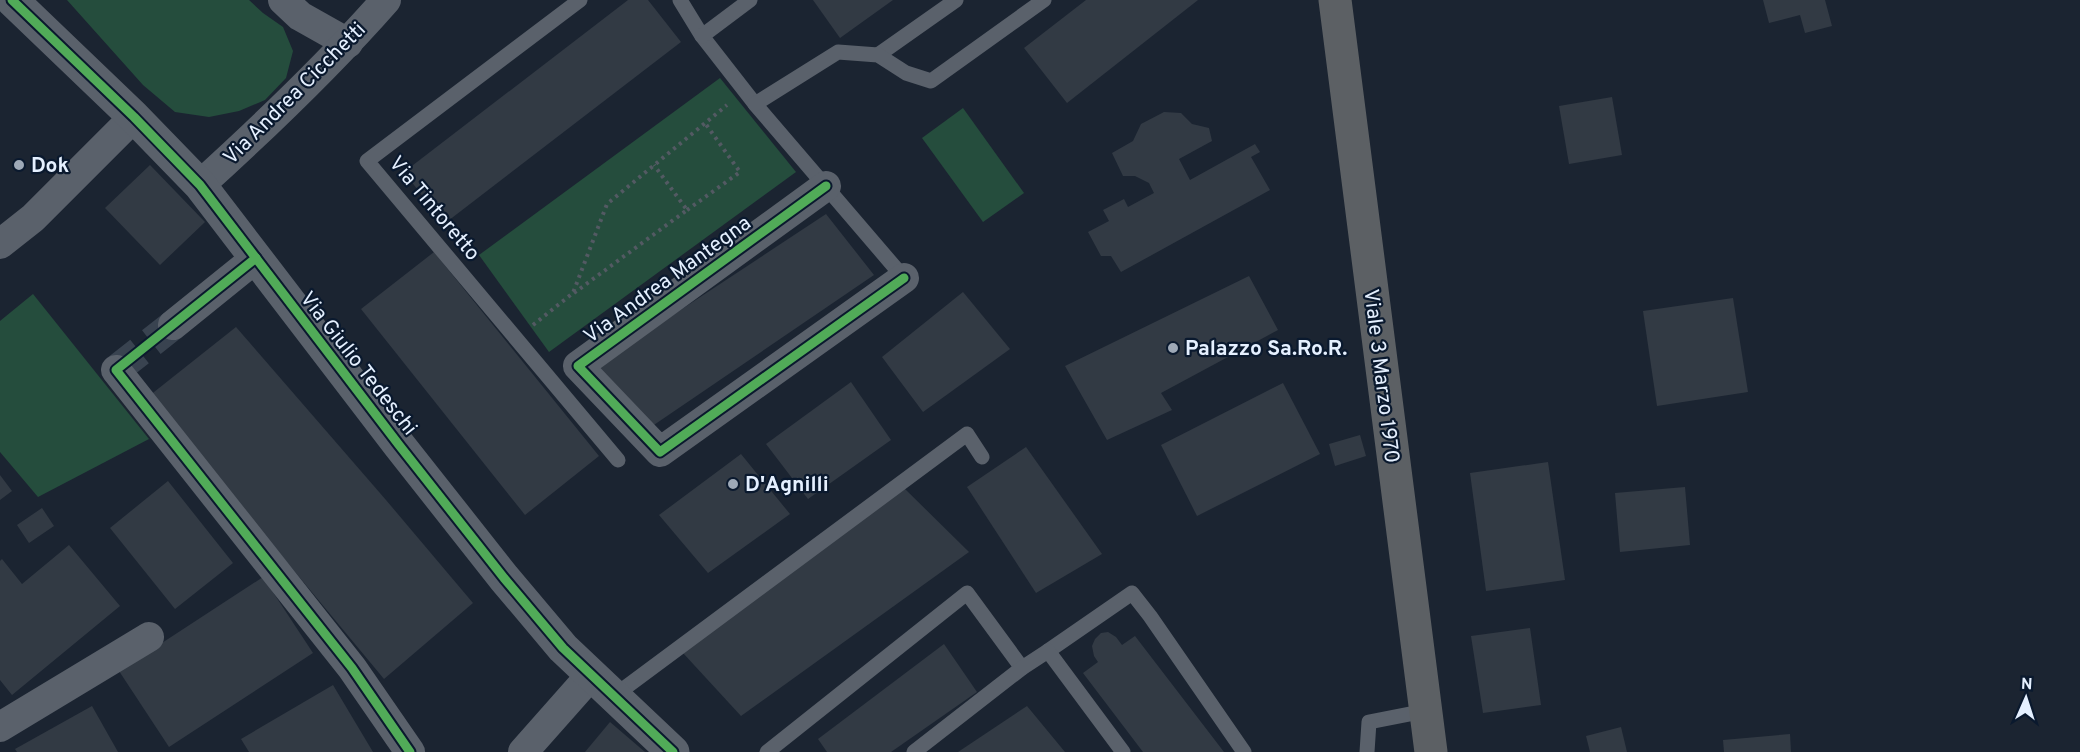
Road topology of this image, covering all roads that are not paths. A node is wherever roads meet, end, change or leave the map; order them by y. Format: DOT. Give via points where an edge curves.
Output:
graph roads {
  1 [pos="12,0"];
  2 [pos="283,0"];
  3 [pos="386,0"];
  4 [pos="580,0"];
  5 [pos="680,0"];
  6 [pos="750,0"];
  7 [pos="956,0"];
  8 [pos="1044,0"];
  9 [pos="1335,0"];
  10 [pos="702,36"];
  11 [pos="348,43"];
  12 [pos="878,55"];
  13 [pos="755,104"];
  14 [pos="134,117"];
  15 [pos="200,184"];
  16 [pos="826,186"];
  17 [pos="0,244"];
  18 [pos="256,258"];
  19 [pos="904,278"];
  20 [pos="173,325"];
  21 [pos="116,370"];
  22 [pos="982,457"];
  23 [pos="618,460"];
  24 [pos="149,637"];
  25 [pos="1048,651"];
  26 [pos="1022,668"];
  27 [pos="603,685"];
  28 [pos="1425,711"];
  29 [pos="0,727"];
  30 [pos="410,752"];
  31 [pos="523,752"];
  32 [pos="673,752"];
  33 [pos="767,752"];
  34 [pos="914,752"];
  35 [pos="1123,752"];
  36 [pos="1244,752"];
  37 [pos="1367,752"];
  38 [pos="1431,752"];
  1 -- 14 [label="street, Via Giulio Tedeschi"];
  2 -- 11 [label="street" via="300,16"];
  3 -- 11 [label="street, Via Andrea Cicchetti"];
  4 -- 23 [label="lane, Via Tintoretto" via="367,161"];
  5 -- 10 [label="lane, Via Andrea Mantegna"];
  6 -- 10 [label="lane"];
  7 -- 12 [label="lane"];
  8 -- 12 [label="lane" via="931,81 906,73"];
  9 -- 28 [label="main road, Viale 3 Marzo 1970"];
  10 -- 13 [label="lane, Via Andrea Mantegna"];
  11 -- 15 [label="street, Via Andrea Cicchetti"];
  12 -- 13 [label="lane" via="838,52"];
  13 -- 16 [label="lane, Via Andrea Mantegna"];
  14 -- 15 [label="street, Via Giulio Tedeschi"];
  14 -- 17 [label="street" via="33,218"];
  15 -- 18 [label="street, Via Giulio Tedeschi"];
  16 -- 19 [label="lane, Via Andrea Mantegna"];
  16 -- 19 [label="street, Via Andrea Mantegna" via="578,366 660,452"];
  18 -- 20 [label="street"];
  18 -- 27 [label="street, Via Giulio Tedeschi" via="504,578 563,648"];
  21 -- 30 [label="street" via="352,668"];
  22 -- 27 [label="lane" via="967,435"];
  24 -- 29 [label="street"];
  25 -- 26 [label="lane"];
  25 -- 35 [label="lane"];
  25 -- 36 [label="lane" via="1132,593"];
  26 -- 33 [label="lane" via="967,593"];
  26 -- 34 [label="lane"];
  27 -- 31 [label="street"];
  27 -- 32 [label="street, Via Giulio Tedeschi"];
  28 -- 37 [label="lane" via="1369,722"];
  28 -- 38 [label="main road, Viale 3 Marzo 1970"];
}
